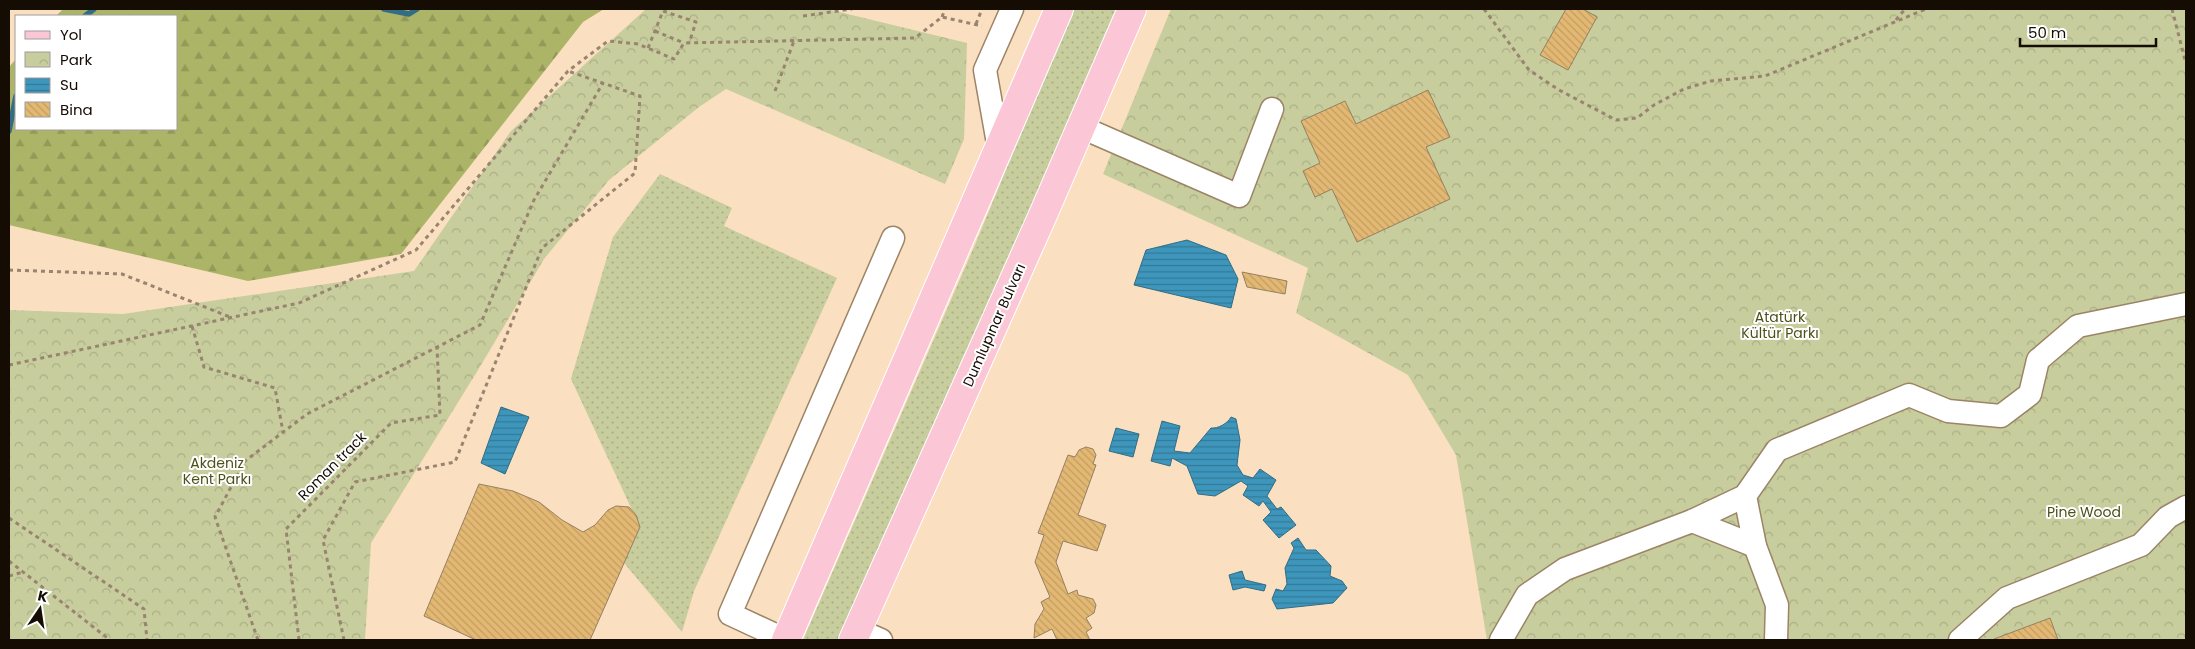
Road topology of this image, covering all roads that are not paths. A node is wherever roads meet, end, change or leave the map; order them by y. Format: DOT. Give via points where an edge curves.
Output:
graph roads {
  1 [pos="1012,9"];
  2 [pos="1059,9"];
  3 [pos="1132,9"];
  4 [pos="1272,109"];
  5 [pos="1081,127"];
  6 [pos="999,148"];
  7 [pos="893,238"];
  8 [pos="2186,304"];
  9 [pos="1745,496"];
  10 [pos="2186,507"];
  11 [pos="1692,521"];
  12 [pos="1755,546"];
  13 [pos="864,637"];
  14 [pos="786,640"];
  15 [pos="1501,640"];
  16 [pos="1776,640"];
  17 [pos="1960,640"];
  1 -- 6 [label="street" via="985,70"];
  2 -- 6 [label="main road"];
  3 -- 5 [label="main road, Dumlupınar Bulvarı"];
  4 -- 5 [label="street" via="1239,196"];
  5 -- 13 [label="main road, Dumlupınar Bulvarı"];
  6 -- 14 [label="main road"];
  7 -- 14 [label="street" via="730,614"];
  8 -- 9 [label="street" via="2078,326 2038,360 2030,394 2001,416 1948,411 1909,395 1777,450"];
  9 -- 11 [label="street"];
  9 -- 12 [label="street"];
  10 -- 17 [label="street" via="2168,517 2141,545 2007,598"];
  11 -- 12 [label="street"];
  11 -- 15 [label="street" via="1565,569 1527,595"];
  12 -- 16 [label="street" via="1776,605"];
}
